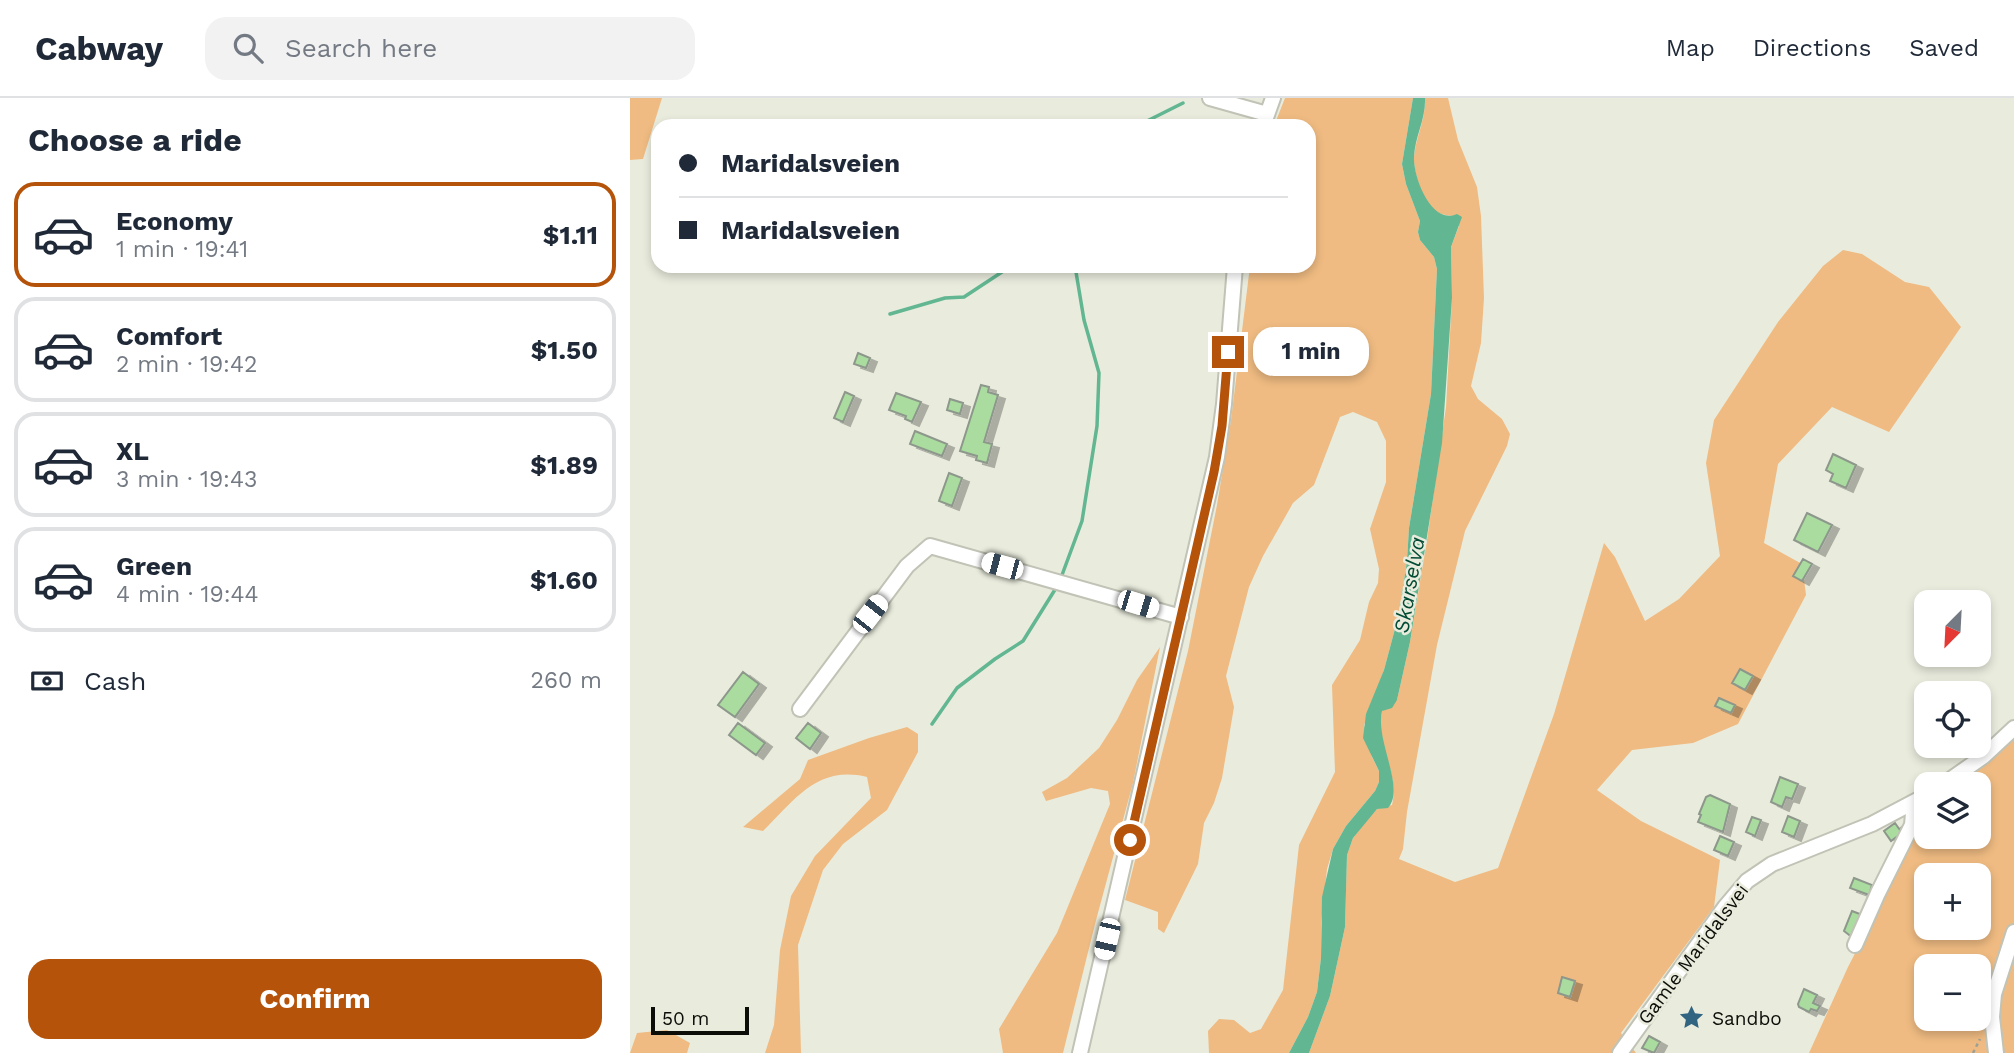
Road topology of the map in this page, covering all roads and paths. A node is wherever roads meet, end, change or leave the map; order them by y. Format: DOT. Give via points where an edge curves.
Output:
graph roads {
  1 [pos="1210,98"];
  2 [pos="1273,98"];
  3 [pos="1262,119"];
  4 [pos="1265,119"];
  5 [pos="1234,273"];
  6 [pos="1181,617"];
  7 [pos="800,709"];
  8 [pos="2014,728"];
  9 [pos="1961,772"];
  10 [pos="1914,803"];
  11 [pos="1911,805"];
  12 [pos="2014,932"];
  13 [pos="1855,945"];
  14 [pos="1080,1053"];
  15 [pos="1620,1053"];
  16 [pos="1996,1053"];
  1 -- 3 [label="street"];
  2 -- 4 [label="street"];
  5 -- 6 [label="street" via="1219,442"];
  6 -- 7 [label="street" via="930,546 906,566"];
  6 -- 14 [label="street"];
  8 -- 9 [label="street"];
  10 -- 11 [label="street, Gamle Maridalsvei"];
  11 -- 13 [label="street" via="1912,825"];
  11 -- 15 [label="street, Gamle Maridalsvei" via="1772,864 1747,881"];
  12 -- 16 [label="street" via="1994,994"];
}
